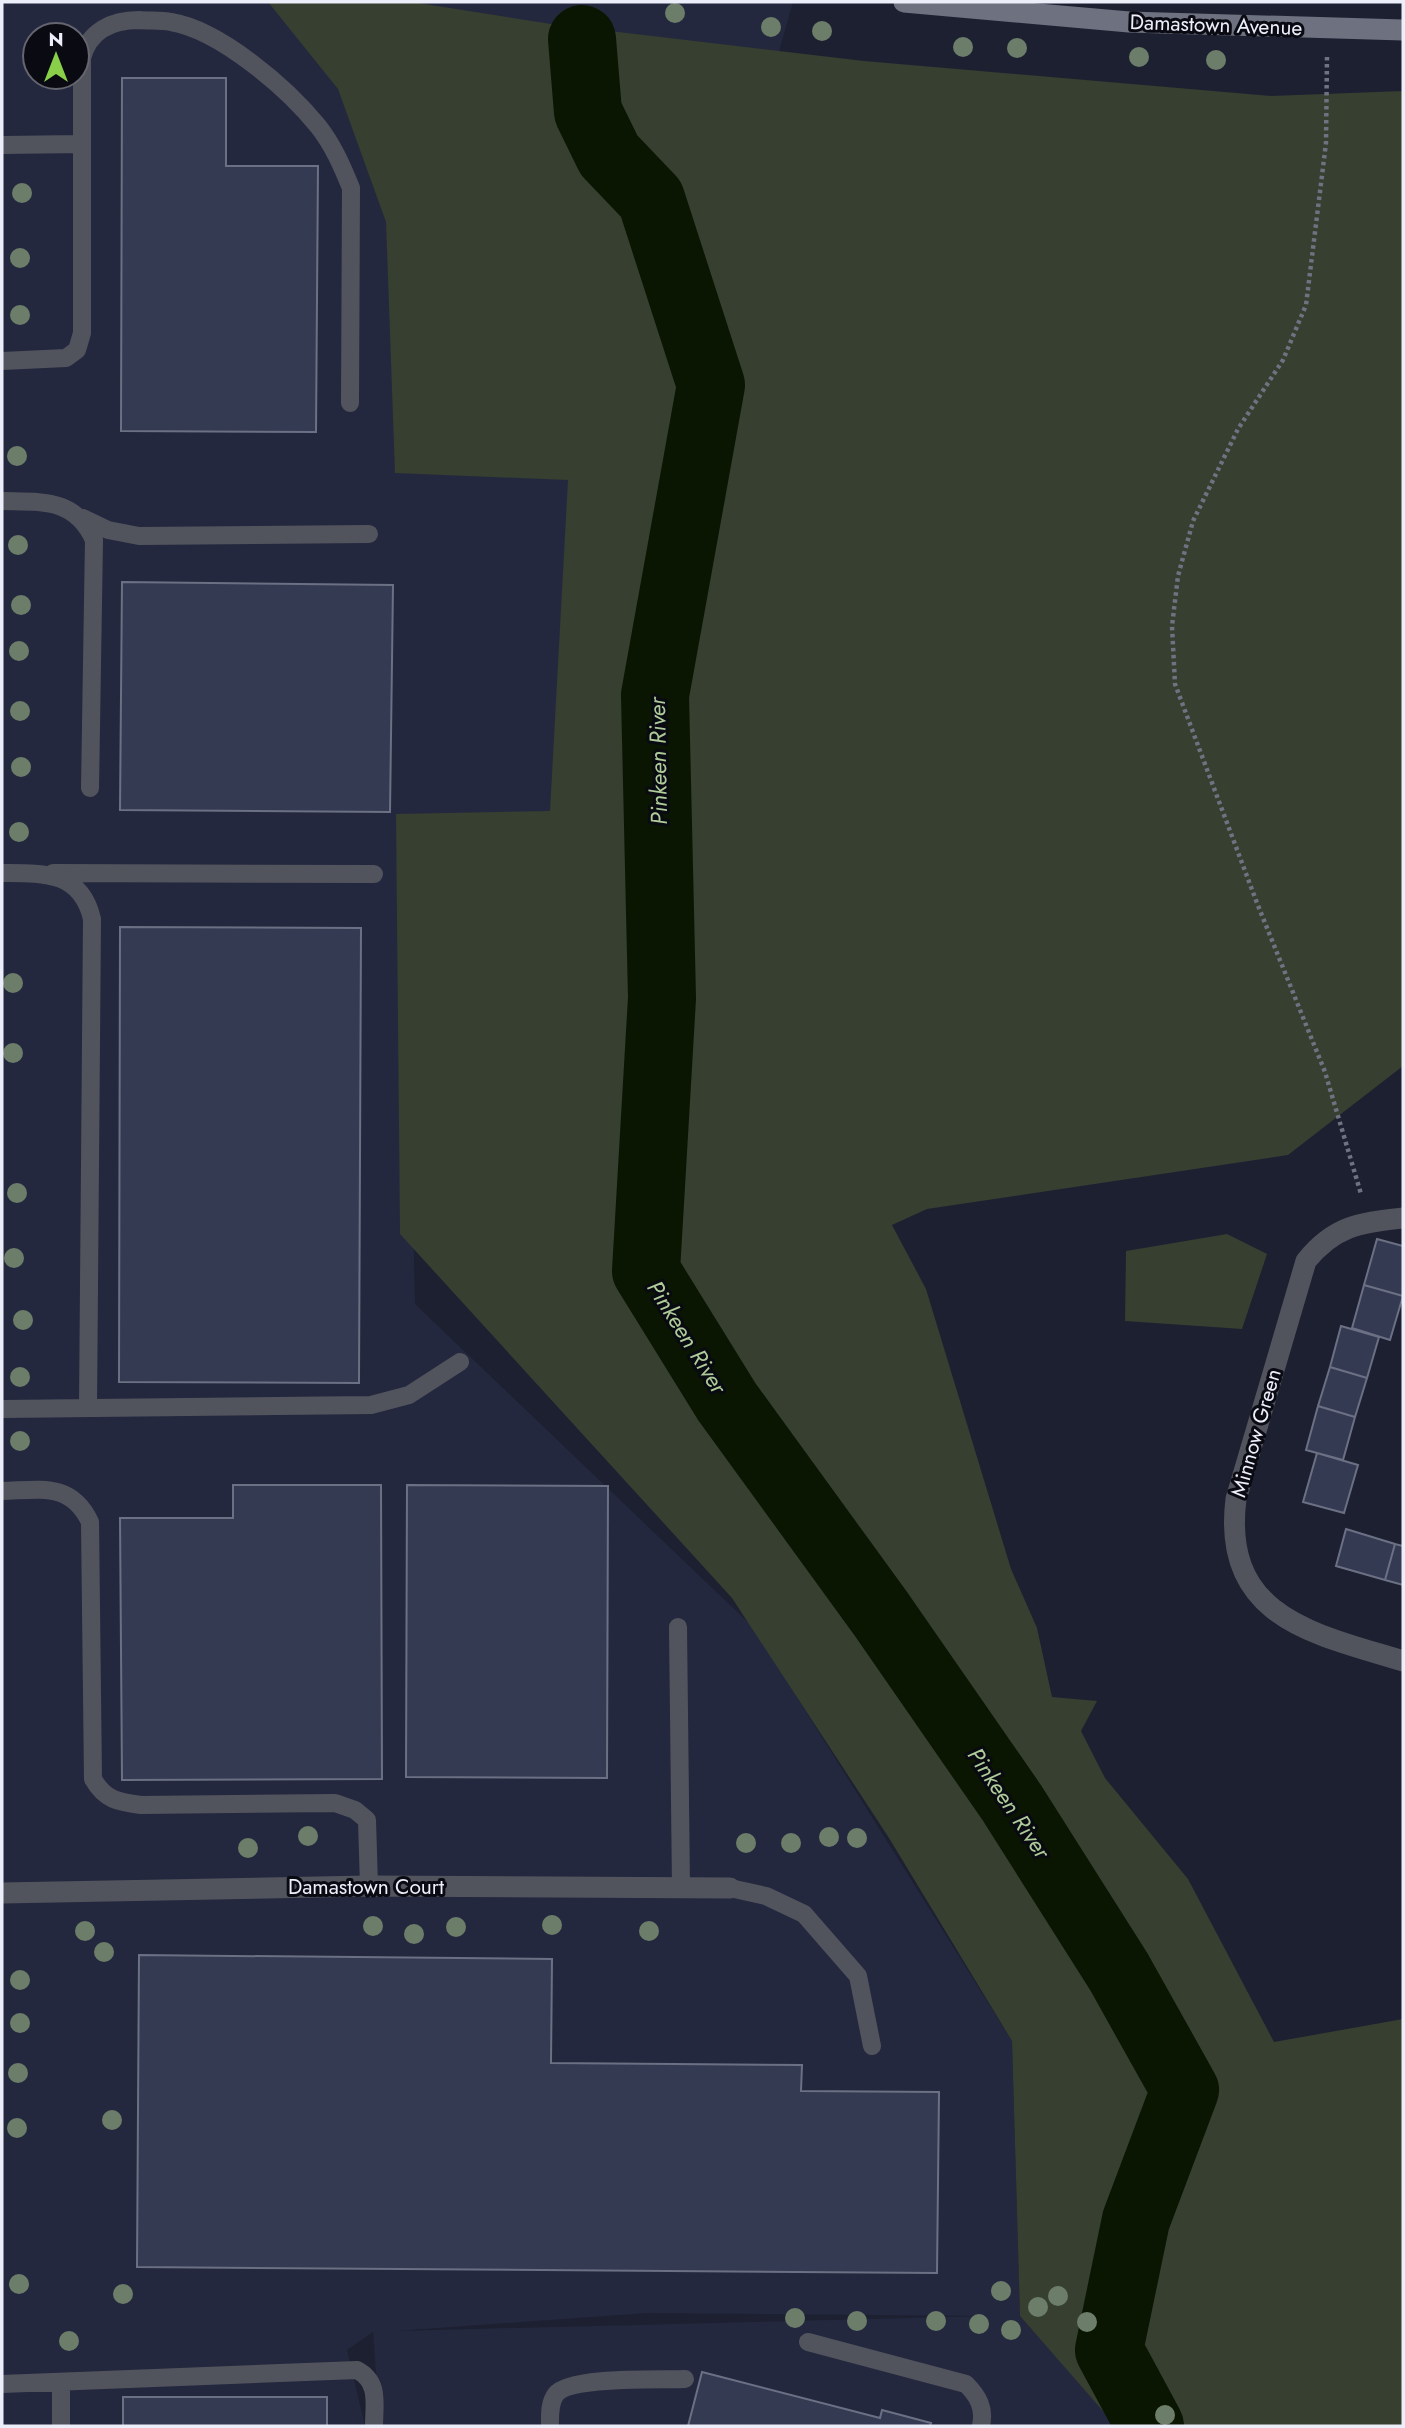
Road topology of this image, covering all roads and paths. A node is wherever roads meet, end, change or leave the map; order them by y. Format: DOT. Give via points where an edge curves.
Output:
graph roads {
  1 [pos="904,2"];
  2 [pos="1328,28"];
  3 [pos="1403,30"];
  4 [pos="82,144"];
  5 [pos="2,145"];
  6 [pos="2,360"];
  7 [pos="350,403"];
  8 [pos="2,501"];
  9 [pos="83,518"];
  10 [pos="369,534"];
  11 [pos="90,788"];
  12 [pos="2,873"];
  13 [pos="39,873"];
  14 [pos="374,874"];
  15 [pos="1403,1218"];
  16 [pos="1369,1222"];
  17 [pos="460,1362"];
  18 [pos="88,1408"];
  19 [pos="2,1409"];
  20 [pos="2,1490"];
  21 [pos="678,1627"];
  22 [pos="1403,1661"];
  23 [pos="369,1886"];
  24 [pos="681,1887"];
  25 [pos="730,1888"];
  26 [pos="2,1893"];
  27 [pos="872,2046"];
  28 [pos="808,2342"];
  29 [pos="685,2378"];
  30 [pos="61,2383"];
  31 [pos="2,2384"];
  32 [pos="61,2426"];
  33 [pos="374,2426"];
  34 [pos="550,2426"];
  35 [pos="981,2426"];
  1 -- 2 [label="street, Damastown Avenue" via="1129,22"];
  2 -- 3 [label="street, Damastown Avenue"];
  2 -- 16 [label="path" via="1326,143 1306,305 1283,360 1238,429 1193,521 1171,626 1175,684 1325,1072"];
  4 -- 5 [label="lane"];
  4 -- 6 [label="lane" via="82,333 77,351 66,358"];
  4 -- 7 [label="lane" via="85,45 118,20 172,22 223,43 270,78 318,127 339,158 351,188"];
  8 -- 9 [label="lane" via="53,505"];
  9 -- 10 [label="lane" via="108,530 139,536"];
  9 -- 11 [label="lane" via="94,540"];
  12 -- 13 [label="lane"];
  13 -- 14 [label="lane"];
  13 -- 18 [label="lane" via="75,886 88,902 92,919"];
  15 -- 16 [label="street, Minnow Green"];
  16 -- 22 [label="street, Minnow Green" via="1342,1228 1306,1261 1233,1521 1245,1570 1272,1610 1309,1632"];
  17 -- 18 [label="lane" via="409,1395 370,1405"];
  18 -- 19 [label="lane"];
  20 -- 23 [label="lane" via="67,1494 82,1504 90,1522 93,1779 101,1794 116,1802 141,1805 335,1803 367,1820"];
  21 -- 24 [label="lane"];
  23 -- 24 [label="street, Damastown Court"];
  23 -- 26 [label="street, Damastown Court"];
  24 -- 25 [label="street, Damastown Court"];
  25 -- 27 [label="lane" via="766,1896 804,1914 858,1976"];
  28 -- 35 [label="lane" via="966,2384 982,2408"];
  29 -- 34 [label="lane" via="571,2383 556,2395"];
  30 -- 31 [label="lane"];
  30 -- 32 [label="lane"];
  30 -- 33 [label="lane" via="357,2370 367,2375 375,2388"];
}
